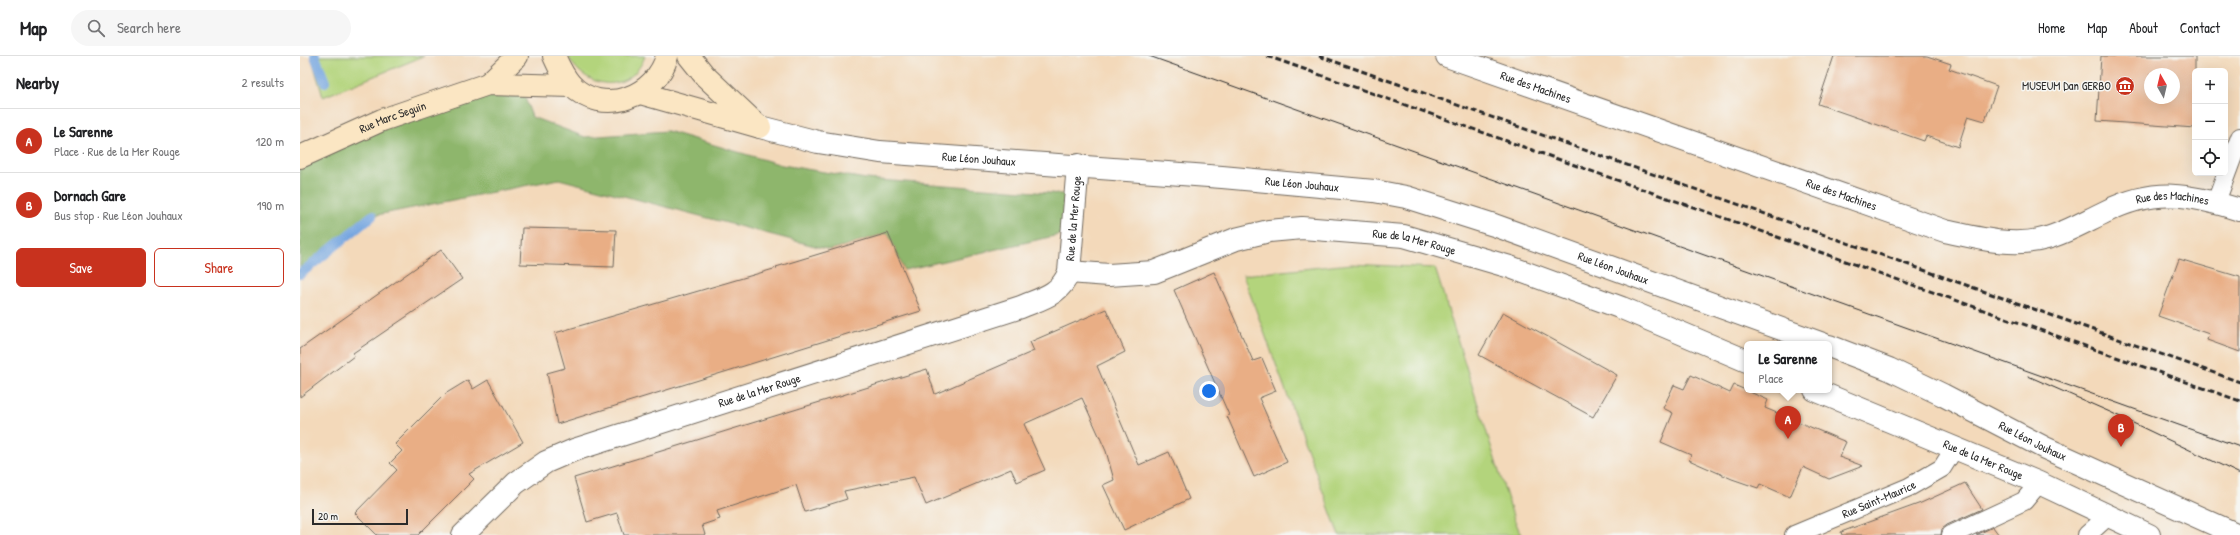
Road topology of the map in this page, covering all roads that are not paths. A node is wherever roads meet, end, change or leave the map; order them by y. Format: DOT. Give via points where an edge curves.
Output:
graph roads {
  1 [pos="517,56"];
  2 [pos="554,56"];
  3 [pos="667,56"];
  4 [pos="689,56"];
  5 [pos="1447,56"];
  6 [pos="488,84"];
  7 [pos="572,86"];
  8 [pos="640,93"];
  9 [pos="760,127"];
  10 [pos="2240,137"];
  11 [pos="300,157"];
  12 [pos="1078,165"];
  13 [pos="2216,202"];
  14 [pos="2240,210"];
  15 [pos="1069,272"];
  16 [pos="1815,341"];
  17 [pos="1832,347"];
  18 [pos="1744,360"];
  19 [pos="1822,393"];
  20 [pos="1954,449"];
  21 [pos="2039,484"];
  22 [pos="2108,516"];
  23 [pos="463,535"];
  24 [pos="1794,535"];
  25 [pos="1951,535"];
  26 [pos="2087,535"];
  27 [pos="2149,535"];
  28 [pos="2238,535"];
  1 -- 6 [label="street, Rue Marc Seguin"];
  2 -- 7 [label="street" via="561,72"];
  3 -- 8 [label="street" via="654,81"];
  4 -- 9 [label="street, Rue Léon Jouhaux" via="705,76"];
  5 -- 13 [label="street, Rue des Machines" via="1945,231 1991,241 2021,242 2046,238 2071,230 2107,211 2140,198 2169,194"];
  6 -- 7 [label="street, Rue Marc Seguin"];
  6 -- 11 [label="street, Rue Marc Seguin" via="382,120"];
  7 -- 8 [label="street" via="588,96 605,101 624,100"];
  8 -- 9 [label="street, Rue Léon Jouhaux"];
  9 -- 12 [label="street, Rue Léon Jouhaux" via="818,142 880,152"];
  10 -- 13 [label="lane"];
  12 -- 15 [label="street, Rue de la Mer Rouge"];
  12 -- 16 [label="street, Rue Léon Jouhaux" via="1374,191 1406,197 1494,224"];
  13 -- 14 [label="street, Rue des Machines"];
  15 -- 18 [label="street, Rue de la Mer Rouge" via="1109,275 1154,272 1236,239 1269,231 1302,228 1404,236 1510,268 1622,308"];
  15 -- 23 [label="street, Rue de la Mer Rouge" via="1065,283 1057,291 1021,307 574,450 546,462 516,483"];
  17 -- 28 [label="street, Rue Léon Jouhaux" via="1889,369 2045,448"];
  19 -- 20 [label="street, Rue de la Mer Rouge"];
  20 -- 21 [label="street, Rue de la Mer Rouge"];
  20 -- 24 [label="lane, Rue Saint-Maurice" via="1942,468 1909,487"];
  21 -- 22 [label="street, Rue de la Mer Rouge"];
  21 -- 25 [label="lane" via="2024,501"];
  22 -- 26 [label="lane"];
  22 -- 27 [label="street, Rue de la Mer Rouge"];
}
